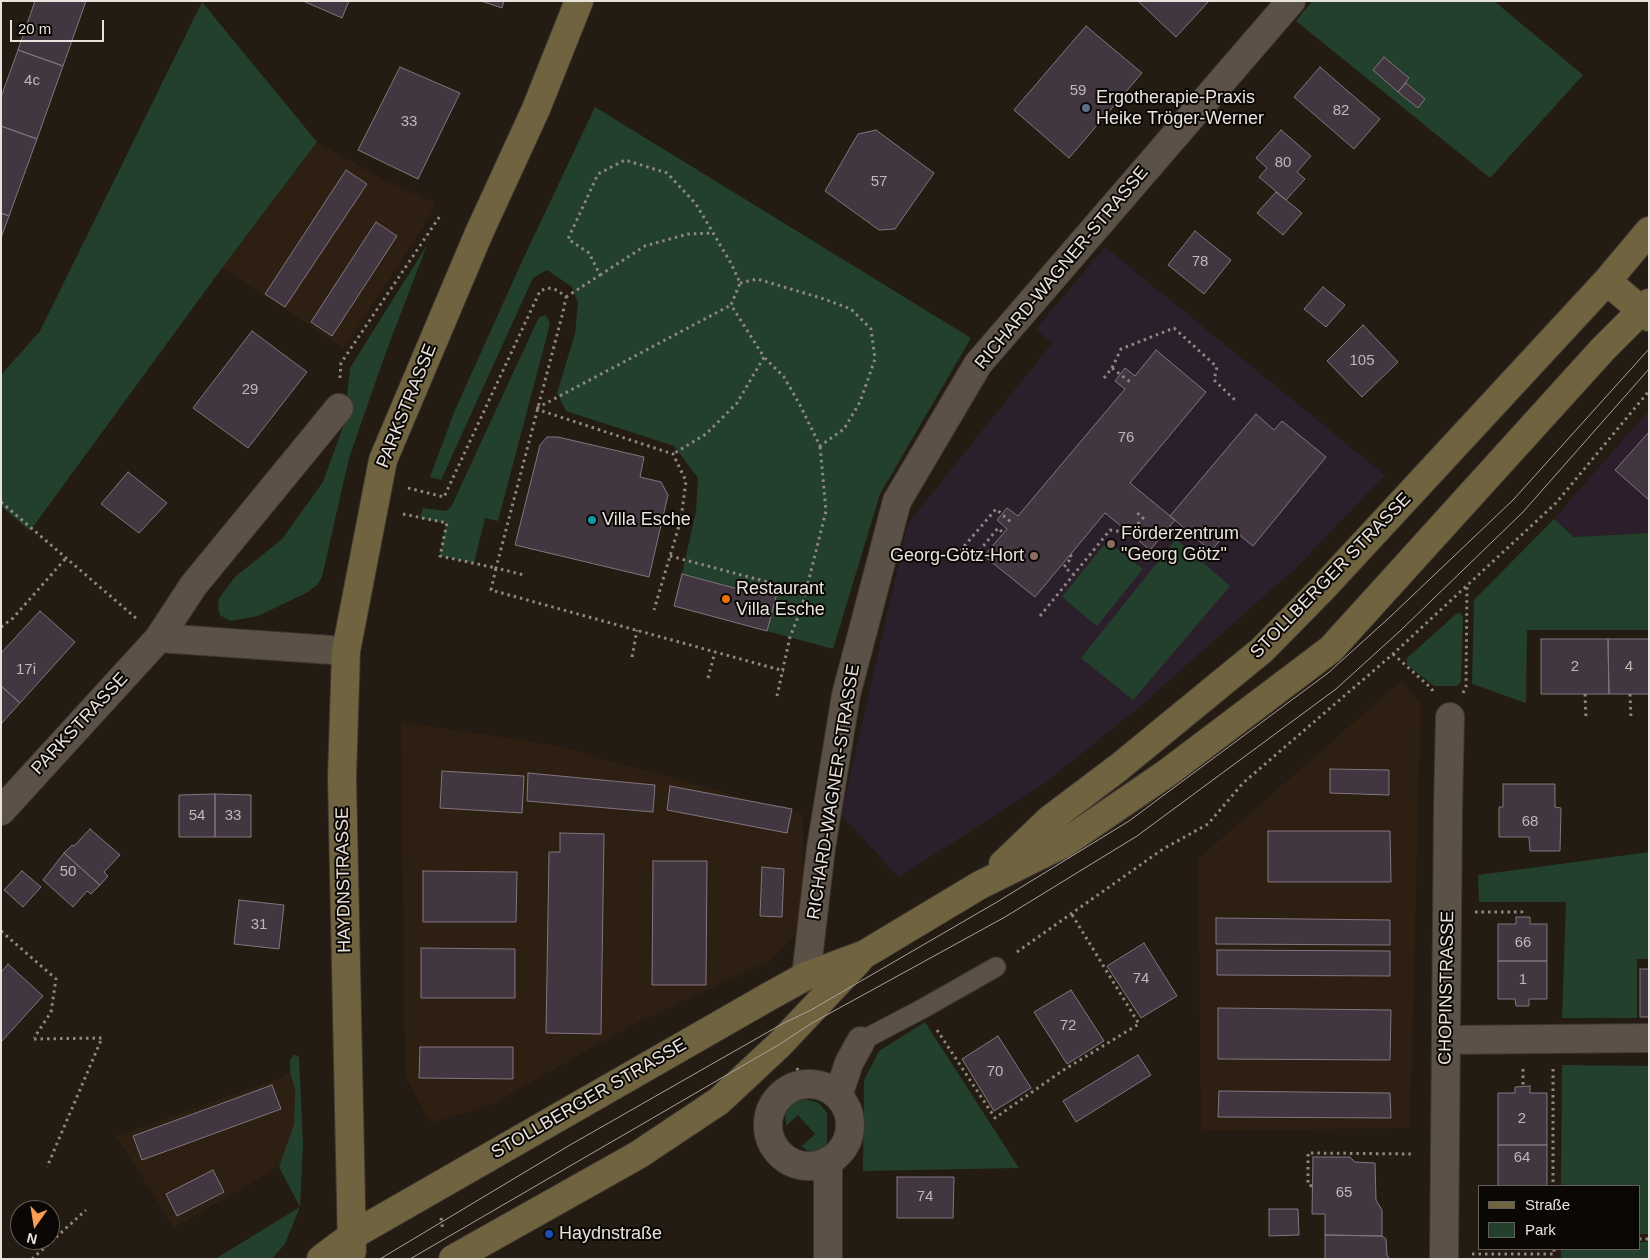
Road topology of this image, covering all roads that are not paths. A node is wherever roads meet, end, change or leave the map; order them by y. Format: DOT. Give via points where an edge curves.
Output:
graph roads {
  1 [pos="579,1"];
  2 [pos="1291,1"];
  3 [pos="1649,231"];
  4 [pos="1607,281"];
  5 [pos="1647,311"];
  6 [pos="339,408"];
  7 [pos="159,638"];
  8 [pos="346,651"];
  9 [pos="1450,717"];
  10 [pos="1,811"];
  11 [pos="980,885"];
  12 [pos="865,954"];
  13 [pos="996,967"];
  14 [pos="806,976"];
  15 [pos="1649,1038"];
  16 [pos="1446,1040"];
  17 [pos="861,1041"];
  18 [pos="838,1096"];
  19 [pos="828,1161"];
  20 [pos="352,1247"];
  21 [pos="449,1249"];
  22 [pos="1444,1256"];
  23 [pos="321,1259"];
  24 [pos="828,1259"];
  1 -- 8 [label="main road, PARKSTRASSE" via="536,109 479,233 383,460"];
  2 -- 14 [label="street, RICHARD-WAGNER-STRASSE" via="978,364 897,502 846,695 821,848"];
  3 -- 4 [label="main road, STOLLBERGER STRASSE"];
  4 -- 5 [label="main road"];
  4 -- 11 [label="main road, STOLLBERGER STRASSE" via="1262,650 1049,820"];
  5 -- 11 [label="main road, STOLLBERGER STRASSE" via="1603,349 1331,649 1159,779 1063,844"];
  6 -- 7 [label="street, PARKSTRASSE" via="193,586"];
  7 -- 8 [label="street"];
  7 -- 10 [label="street, PARKSTRASSE"];
  8 -- 20 [label="main road, HAYDNSTRASSE" via="342,777"];
  9 -- 16 [label="street, CHOPINSTRASSE"];
  11 -- 12 [label="main road, STOLLBERGER STRASSE"];
  12 -- 14 [label="main road, STOLLBERGER STRASSE"];
  12 -- 21 [label="main road, STOLLBERGER STRASSE" via="780,1044 719,1101 638,1155"];
  13 -- 17 [label="lane"];
  14 -- 20 [label="main road, STOLLBERGER STRASSE" via="436,1187"];
  15 -- 16 [label="street"];
  16 -- 22 [label="street, CHOPINSTRASSE"];
  17 -- 18 [label="street" via="849,1063"];
  18 -- 19 [label="street" via="848,1113 848,1138 843,1148"];
  18 -- 19 [label="street" via="823,1086 803,1084 778,1099 768,1120 771,1140 788,1160 807,1166"];
  19 -- 24 [label="street"];
  20 -- 23 [label="main road, STOLLBERGER STRASSE"];
}
